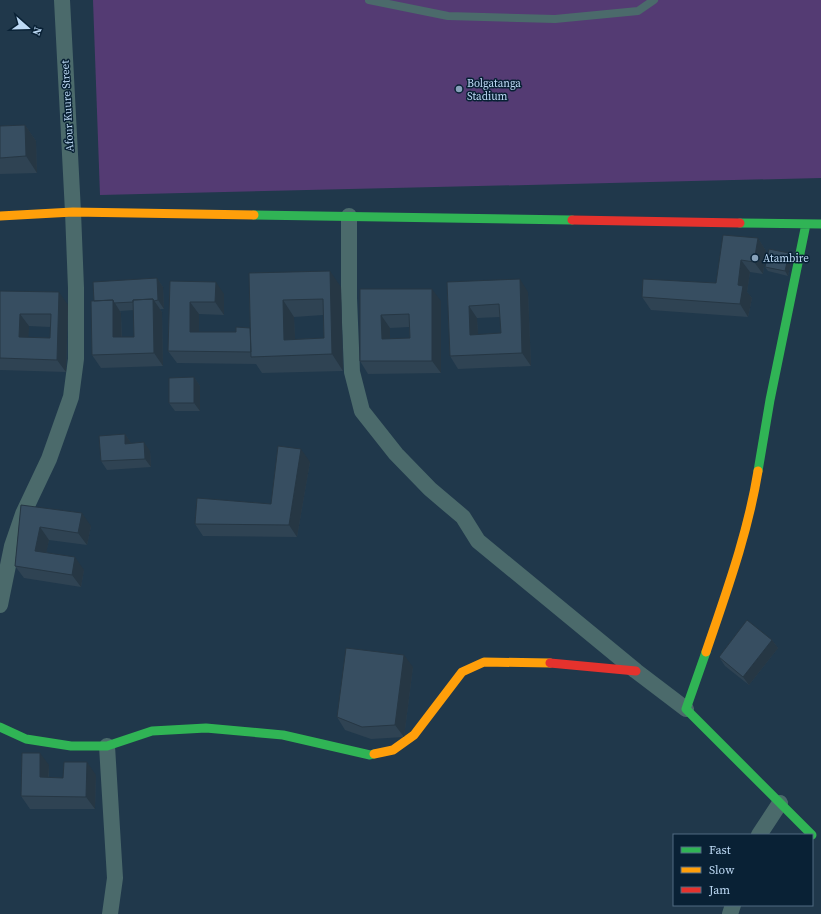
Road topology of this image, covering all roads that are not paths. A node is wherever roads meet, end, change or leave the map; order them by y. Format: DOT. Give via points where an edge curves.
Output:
graph roads {
  1 [pos="62,0"];
  2 [pos="369,0"];
  3 [pos="654,0"];
  4 [pos="73,212"];
  5 [pos="0,216"];
  6 [pos="349,216"];
  7 [pos="806,224"];
  8 [pos="821,224"];
  9 [pos="0,605"];
  10 [pos="636,671"];
  11 [pos="686,709"];
  12 [pos="0,727"];
  13 [pos="107,746"];
  14 [pos="780,803"];
  15 [pos="759,834"];
  16 [pos="812,834"];
  17 [pos="110,914"];
  1 -- 4 [label="street, Afour Kuure Street"];
  2 -- 3 [label="lane" via="448,16 555,19 638,11"];
  4 -- 5 [label="street"];
  4 -- 6 [label="street"];
  4 -- 9 [label="street, Afour Kuure Street" via="76,359 71,397 49,459 18,526"];
  6 -- 7 [label="street"];
  6 -- 10 [label="street" via="352,372 362,411 396,454 430,489 463,517 478,541"];
  7 -- 8 [label="street"];
  7 -- 11 [label="street" via="770,400 754,498 728,586"];
  10 -- 11 [label="street"];
  10 -- 13 [label="street" via="559,663 484,662 462,672 414,735 393,750 370,754 283,735 206,728 152,731"];
  11 -- 14 [label="street"];
  12 -- 13 [label="street" via="26,739 71,746"];
  13 -- 17 [label="street" via="115,878"];
  14 -- 15 [label="street"];
  14 -- 16 [label="street"];
}
